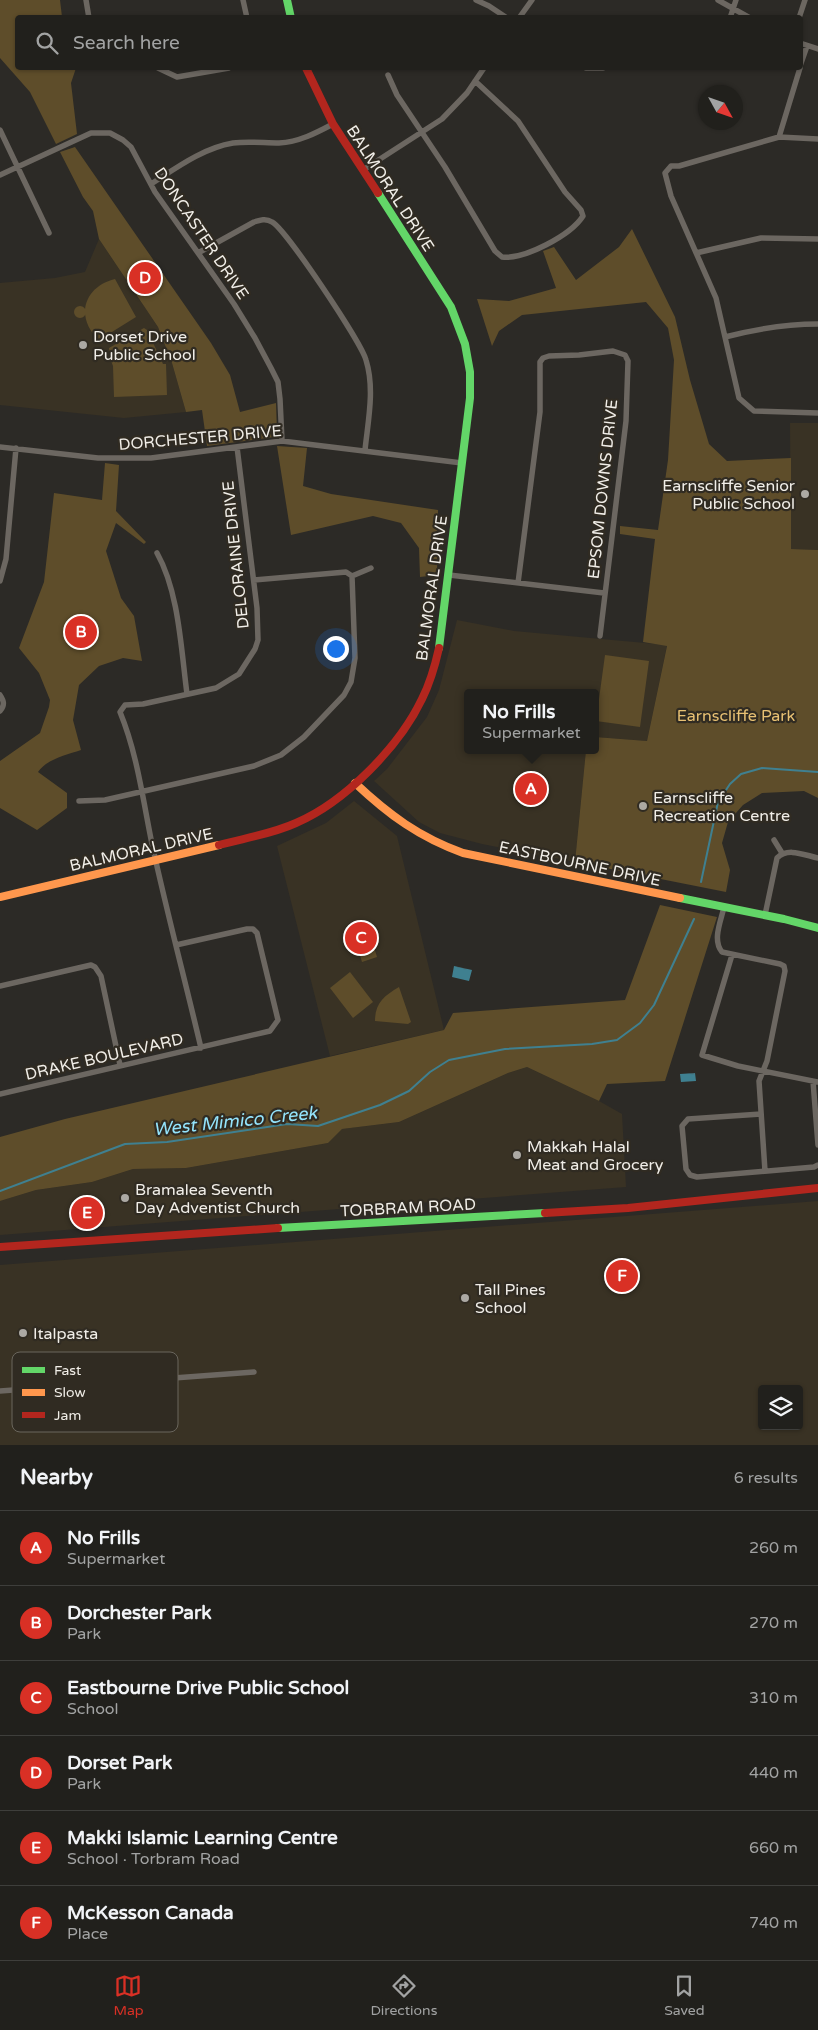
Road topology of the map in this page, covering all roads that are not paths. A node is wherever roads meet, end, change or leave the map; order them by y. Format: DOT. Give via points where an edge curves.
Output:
graph roads {
  1 [pos="86,0"];
  2 [pos="243,0"];
  3 [pos="287,0"];
  4 [pos="476,0"];
  5 [pos="532,0"];
  6 [pos="718,0"];
  7 [pos="736,0"];
  8 [pos="805,0"];
  9 [pos="733,8"];
  10 [pos="88,15"];
  11 [pos="246,15"];
  12 [pos="290,15"];
  13 [pos="502,15"];
  14 [pos="521,15"];
  15 [pos="731,15"];
  16 [pos="745,15"];
  17 [pos="800,15"];
  18 [pos="804,44"];
  19 [pos="818,49"];
  20 [pos="162,70"];
  21 [pos="217,70"];
  22 [pos="307,70"];
  23 [pos="483,70"];
  24 [pos="799,70"];
  25 [pos="388,75"];
  26 [pos="475,81"];
  27 [pos="333,124"];
  28 [pos="0,130"];
  29 [pos="422,132"];
  30 [pos="779,137"];
  31 [pos="818,139"];
  32 [pos="17,166"];
  33 [pos="363,170"];
  34 [pos="0,175"];
  35 [pos="151,184"];
  36 [pos="49,233"];
  37 [pos="818,239"];
  38 [pos="198,253"];
  39 [pos="696,253"];
  40 [pos="818,324"];
  41 [pos="725,337"];
  42 [pos="818,413"];
  43 [pos="282,441"];
  44 [pos="0,447"];
  45 [pos="237,447"];
  46 [pos="16,448"];
  47 [pos="365,450"];
  48 [pos="462,463"];
  49 [pos="157,553"];
  50 [pos="372,568"];
  51 [pos="449,575"];
  52 [pos="352,576"];
  53 [pos="254,580"];
  54 [pos="0,581"];
  55 [pos="518,583"];
  56 [pos="604,593"];
  57 [pos="600,636"];
  58 [pos="187,694"];
  59 [pos="0,695"];
  60 [pos="0,711"];
  61 [pos="355,782"];
  62 [pos="142,792"];
  63 [pos="79,801"];
  64 [pos="774,840"];
  65 [pos="782,853"];
  66 [pos="818,858"];
  67 [pos="156,860"];
  68 [pos="0,891"];
  69 [pos="20,891"];
  70 [pos="0,897"];
  71 [pos="724,907"];
  72 [pos="765,915"];
  73 [pos="818,928"];
  74 [pos="176,945"];
  75 [pos="732,955"];
  76 [pos="0,986"];
  77 [pos="201,1048"];
  78 [pos="120,1065"];
  79 [pos="762,1070"];
  80 [pos="816,1082"];
  81 [pos="0,1094"];
  82 [pos="762,1114"];
  83 [pos="818,1145"];
  84 [pos="818,1165"];
  85 [pos="765,1171"];
  86 [pos="818,1187"];
  87 [pos="0,1247"];
  88 [pos="254,1372"];
  89 [pos="178,1378"];
  1 -- 10 [label="street"];
  2 -- 11 [label="street"];
  3 -- 12 [label="street"];
  4 -- 13 [label="street"];
  5 -- 14 [label="street"];
  6 -- 9 [label="street"];
  7 -- 9 [label="street"];
  8 -- 17 [label="street"];
  9 -- 15 [label="street"];
  9 -- 16 [label="street"];
  18 -- 19 [label="street"];
  20 -- 21 [label="street" via="177,77"];
  22 -- 27 [label="street, BALMORAL DRIVE"];
  23 -- 26 [label="street"];
  24 -- 30 [label="street"];
  25 -- 29 [label="street" via="397,95"];
  26 -- 29 [label="street" via="454,108"];
  26 -- 29 [label="street" via="518,121 565,192 581,210 582,216 576,226 543,247 516,257 502,258"];
  27 -- 33 [label="street, BALMORAL DRIVE"];
  27 -- 35 [label="street" via="295,141 234,143 216,148"];
  28 -- 32 [label="street"];
  29 -- 33 [label="street"];
  30 -- 31 [label="street"];
  30 -- 39 [label="street" via="666,170 671,196"];
  32 -- 34 [label="street, DONCASTER DRIVE"];
  32 -- 35 [label="street, DONCASTER DRIVE" via="91,133 110,133 131,147"];
  32 -- 36 [label="street"];
  33 -- 48 [label="street, BALMORAL DRIVE" via="440,288 459,324 470,372"];
  35 -- 38 [label="street, DONCASTER DRIVE"];
  37 -- 39 [label="street" via="761,238"];
  38 -- 43 [label="street, DONCASTER DRIVE" via="255,338 278,382"];
  38 -- 47 [label="street" via="263,219 271,221 284,232 366,358 371,392"];
  39 -- 41 [label="street" via="716,298"];
  40 -- 41 [label="street" via="765,327"];
  41 -- 42 [label="street" via="739,398 744,404 759,412"];
  43 -- 45 [label="street, DORCHESTER DRIVE"];
  43 -- 47 [label="street, DORCHESTER DRIVE"];
  44 -- 46 [label="street, DORCHESTER DRIVE"];
  45 -- 46 [label="street, DORCHESTER DRIVE" via="130,459"];
  45 -- 53 [label="street, DELORAINE DRIVE"];
  46 -- 54 [label="street" via="6,559"];
  47 -- 48 [label="street, DORCHESTER DRIVE"];
  48 -- 51 [label="street, BALMORAL DRIVE"];
  49 -- 58 [label="street" via="165,568 175,607"];
  50 -- 52 [label="street"];
  51 -- 55 [label="street"];
  51 -- 61 [label="street, BALMORAL DRIVE" via="440,644 429,685 412,719"];
  52 -- 53 [label="street" via="346,572"];
  52 -- 62 [label="street" via="354,666 344,695 322,719 292,748 267,762"];
  53 -- 58 [label="street, DELORAINE DRIVE" via="258,640 248,661 228,682"];
  55 -- 56 [label="street"];
  55 -- 56 [label="street, EPSOM DOWNS DRIVE" via="540,412 540,362 549,356 613,351 625,355 628,361 626,421"];
  56 -- 57 [label="street, EPSOM DOWNS DRIVE"];
  58 -- 62 [label="street, DELORAINE DRIVE" via="125,705 121,709"];
  59 -- 60 [label="street" via="4,706"];
  61 -- 67 [label="street, BALMORAL DRIVE" via="325,808 298,823"];
  61 -- 71 [label="street, EASTBOURNE DRIVE" via="406,827 447,848"];
  62 -- 63 [label="street" via="105,800"];
  62 -- 67 [label="street, DELORAINE DRIVE"];
  64 -- 65 [label="street"];
  65 -- 66 [label="street" via="788,851"];
  65 -- 72 [label="street" via="777,858"];
  67 -- 69 [label="street, BALMORAL DRIVE"];
  67 -- 74 [label="street, DRAKE BOULEVARD"];
  68 -- 69 [label="street"];
  69 -- 70 [label="street, BALMORAL DRIVE"];
  71 -- 72 [label="street, EASTBOURNE DRIVE"];
  71 -- 75 [label="street" via="717,946 722,952"];
  72 -- 73 [label="street, EASTBOURNE DRIVE"];
  74 -- 77 [label="street, DRAKE BOULEVARD"];
  74 -- 77 [label="street" via="247,929 253,929 259,938 278,1020 275,1026 270,1031"];
  75 -- 79 [label="street" via="784,966 767,1061"];
  75 -- 79 [label="street" via="702,1055"];
  76 -- 78 [label="street" via="91,965 95,967 101,976"];
  77 -- 78 [label="street, DRAKE BOULEVARD"];
  78 -- 81 [label="street, DRAKE BOULEVARD"];
  79 -- 80 [label="street"];
  79 -- 82 [label="street" via="759,1084"];
  80 -- 83 [label="street"];
  82 -- 85 [label="street"];
  82 -- 85 [label="street" via="688,1119 682,1126 686,1170 690,1175"];
  84 -- 85 [label="street"];
  86 -- 87 [label="street, TORBRAM ROAD" via="628,1208"];
  88 -- 89 [label="street"];
}
